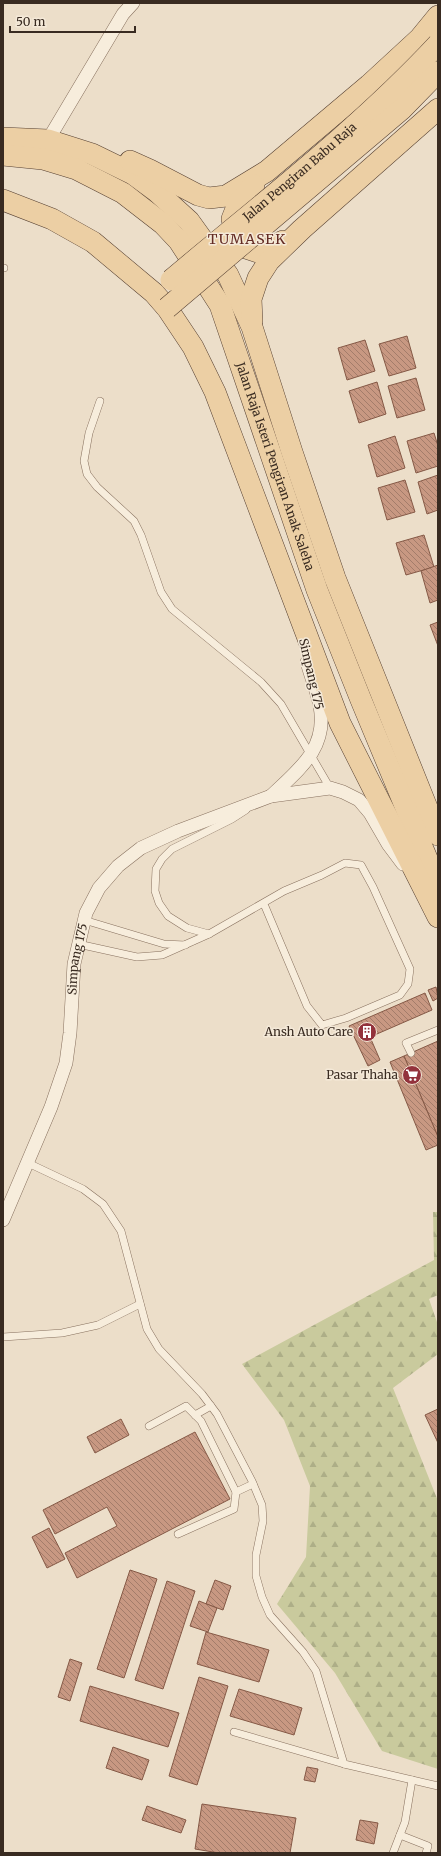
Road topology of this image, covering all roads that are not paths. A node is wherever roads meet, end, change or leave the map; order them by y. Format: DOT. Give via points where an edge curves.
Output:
graph roads {
  1 [pos="133,3"];
  2 [pos="438,16"];
  3 [pos="438,44"];
  4 [pos="438,72"];
  5 [pos="438,109"];
  6 [pos="3,138"];
  7 [pos="48,140"];
  8 [pos="92,154"];
  9 [pos="3,155"];
  10 [pos="267,171"];
  11 [pos="3,200"];
  12 [pos="302,229"];
  13 [pos="161,301"];
  14 [pos="252,327"];
  15 [pos="100,401"];
  16 [pos="296,606"];
  17 [pos="310,756"];
  18 [pos="330,788"];
  19 [pos="268,797"];
  20 [pos="438,834"];
  21 [pos="433,891"];
  22 [pos="264,904"];
  23 [pos="438,917"];
  24 [pos="84,920"];
  25 [pos="209,934"];
  26 [pos="78,944"];
  27 [pos="187,945"];
  28 [pos="438,1030"];
  29 [pos="411,1053"];
  30 [pos="28,1163"];
  31 [pos="3,1220"];
  32 [pos="140,1304"];
  33 [pos="3,1336"];
  34 [pos="211,1406"];
  35 [pos="195,1415"];
  36 [pos="149,1426"];
  37 [pos="253,1484"];
  38 [pos="236,1492"];
  39 [pos="178,1534"];
  40 [pos="234,1732"];
  41 [pos="344,1764"];
  42 [pos="412,1780"];
  43 [pos="438,1786"];
  44 [pos="400,1835"];
  45 [pos="394,1853"];
  46 [pos="426,1853"];
  1 -- 7 [label="street" via="123,14"];
  2 -- 10 [label="main road" via="420,38 369,85"];
  3 -- 13 [label="main road, Jalan Pengiran Babu Raja, bridge" via="401,83"];
  4 -- 13 [label="main road, Jalan Pengiran Babu Raja, bridge" via="397,114"];
  5 -- 12 [label="main road"];
  6 -- 7 [label="main road, Jalan Raja Isteri Pengiran Anak Saleha"];
  7 -- 8 [label="main road, Jalan Raja Isteri Pengiran Anak Saleha"];
  8 -- 10 [label="main road" via="124,159 209,198 226,196"];
  8 -- 14 [label="main road, Jalan Raja Isteri Pengiran Anak Saleha" via="133,174 189,221 228,275"];
  9 -- 21 [label="main road, Jalan Raja Isteri Pengiran Anak Saleha" via="43,159 76,170 123,193 179,240 220,305 317,590 384,756"];
  10 -- 12 [label="main road" via="238,204 232,219 237,237 246,248 258,252 268,251"];
  11 -- 13 [label="main road" via="52,219 93,242"];
  12 -- 14 [label="main road" via="269,261 258,278 251,299"];
  13 -- 16 [label="main road" via="193,347 215,392"];
  14 -- 20 [label="main road, Jalan Raja Isteri Pengiran Anak Saleha" via="335,578"];
  15 -- 17 [label="lane" via="89,433 84,461 87,474 134,522 161,592 172,609 261,682 281,704"];
  16 -- 17 [label="street, Simpang 175" via="306,659 320,707 321,727 318,742"];
  16 -- 21 [label="main road" via="340,723"];
  17 -- 18 [label="lane"];
  17 -- 19 [label="street, Simpang 175"];
  18 -- 19 [label="street, Simpang 175"];
  18 -- 21 [label="street, Simpang 175" via="359,800 370,813 388,844"];
  19 -- 24 [label="street, Simpang 175" via="141,848 118,866 99,888"];
  19 -- 25 [label="lane" via="232,819 172,849 156,870 155,891 168,916 187,928"];
  21 -- 23 [label="main road"];
  22 -- 22 [label="lane" via="307,1006 322,1025 346,1018 400,995 408,984 410,969 361,865 345,863 284,891"];
  22 -- 25 [label="lane"];
  24 -- 26 [label="street, Simpang 175"];
  24 -- 27 [label="lane" via="164,944"];
  25 -- 27 [label="lane"];
  26 -- 27 [label="lane" via="137,957 162,956"];
  26 -- 30 [label="street, Simpang 175" via="66,1063"];
  28 -- 29 [label="lane" via="406,1043"];
  30 -- 31 [label="street, Simpang 175"];
  30 -- 32 [label="lane" via="83,1189 103,1204 121,1231"];
  32 -- 33 [label="lane" via="98,1325 62,1333"];
  32 -- 34 [label="lane" via="147,1329 158,1349"];
  34 -- 35 [label="lane"];
  34 -- 37 [label="lane"];
  35 -- 36 [label="lane" via="186,1406"];
  35 -- 38 [label="lane" via="201,1421"];
  37 -- 38 [label="lane"];
  37 -- 41 [label="lane" via="262,1505 263,1521 256,1555 256,1576 262,1597 270,1615 303,1652 316,1671"];
  38 -- 39 [label="lane" via="234,1510"];
  40 -- 41 [label="lane"];
  41 -- 42 [label="lane"];
  42 -- 43 [label="lane"];
  42 -- 44 [label="lane" via="405,1822"];
  44 -- 45 [label="lane"];
  44 -- 46 [label="lane" via="428,1846"];
}
